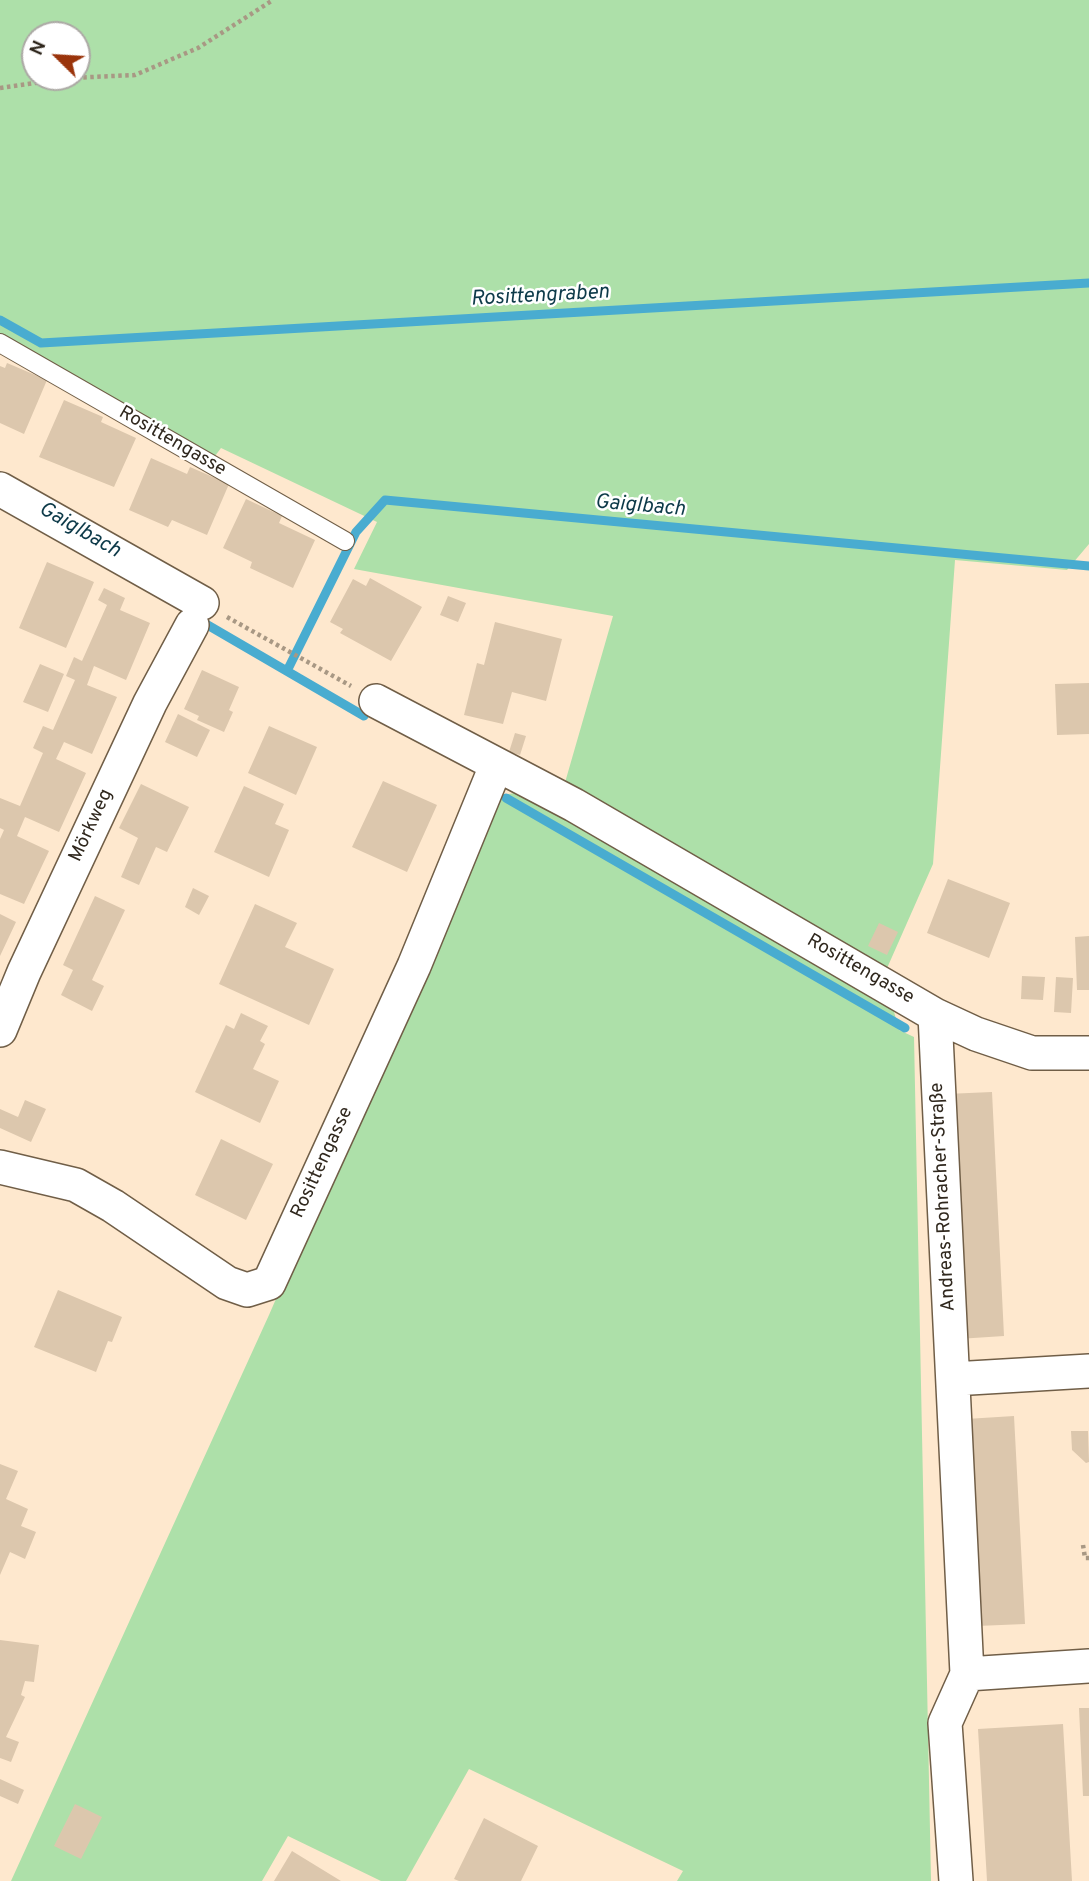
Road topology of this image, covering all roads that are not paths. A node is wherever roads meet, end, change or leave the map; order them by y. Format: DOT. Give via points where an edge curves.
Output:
graph roads {
  1 [pos="0,343"];
  2 [pos="0,489"];
  3 [pos="345,541"];
  4 [pos="376,701"];
  5 [pos="496,766"];
  6 [pos="935,1015"];
  7 [pos="0,1030"];
  8 [pos="1089,1053"];
  9 [pos="0,1167"];
  10 [pos="1089,1371"];
  11 [pos="953,1378"];
  12 [pos="1089,1666"];
  13 [pos="967,1674"];
  14 [pos="956,1881"];
  1 -- 3 [label="lane, Rosittengasse"];
  2 -- 7 [label="street, Mörkweg" via="197,614 150,703"];
  4 -- 5 [label="street, Rosittengasse"];
  5 -- 6 [label="street, Rosittengasse" via="574,805"];
  5 -- 9 [label="street, Rosittengasse" via="414,966 269,1283 247,1290 226,1283 76,1185"];
  6 -- 8 [label="street, Rosittengasse" via="1032,1054"];
  6 -- 11 [label="street, Andreas-Rohracher-Straße"];
  10 -- 11 [label="street"];
  11 -- 13 [label="street, Andreas-Rohracher-Straße"];
  12 -- 13 [label="street"];
  13 -- 14 [label="street, Andreas-Rohracher-Straße" via="945,1723"];
}
